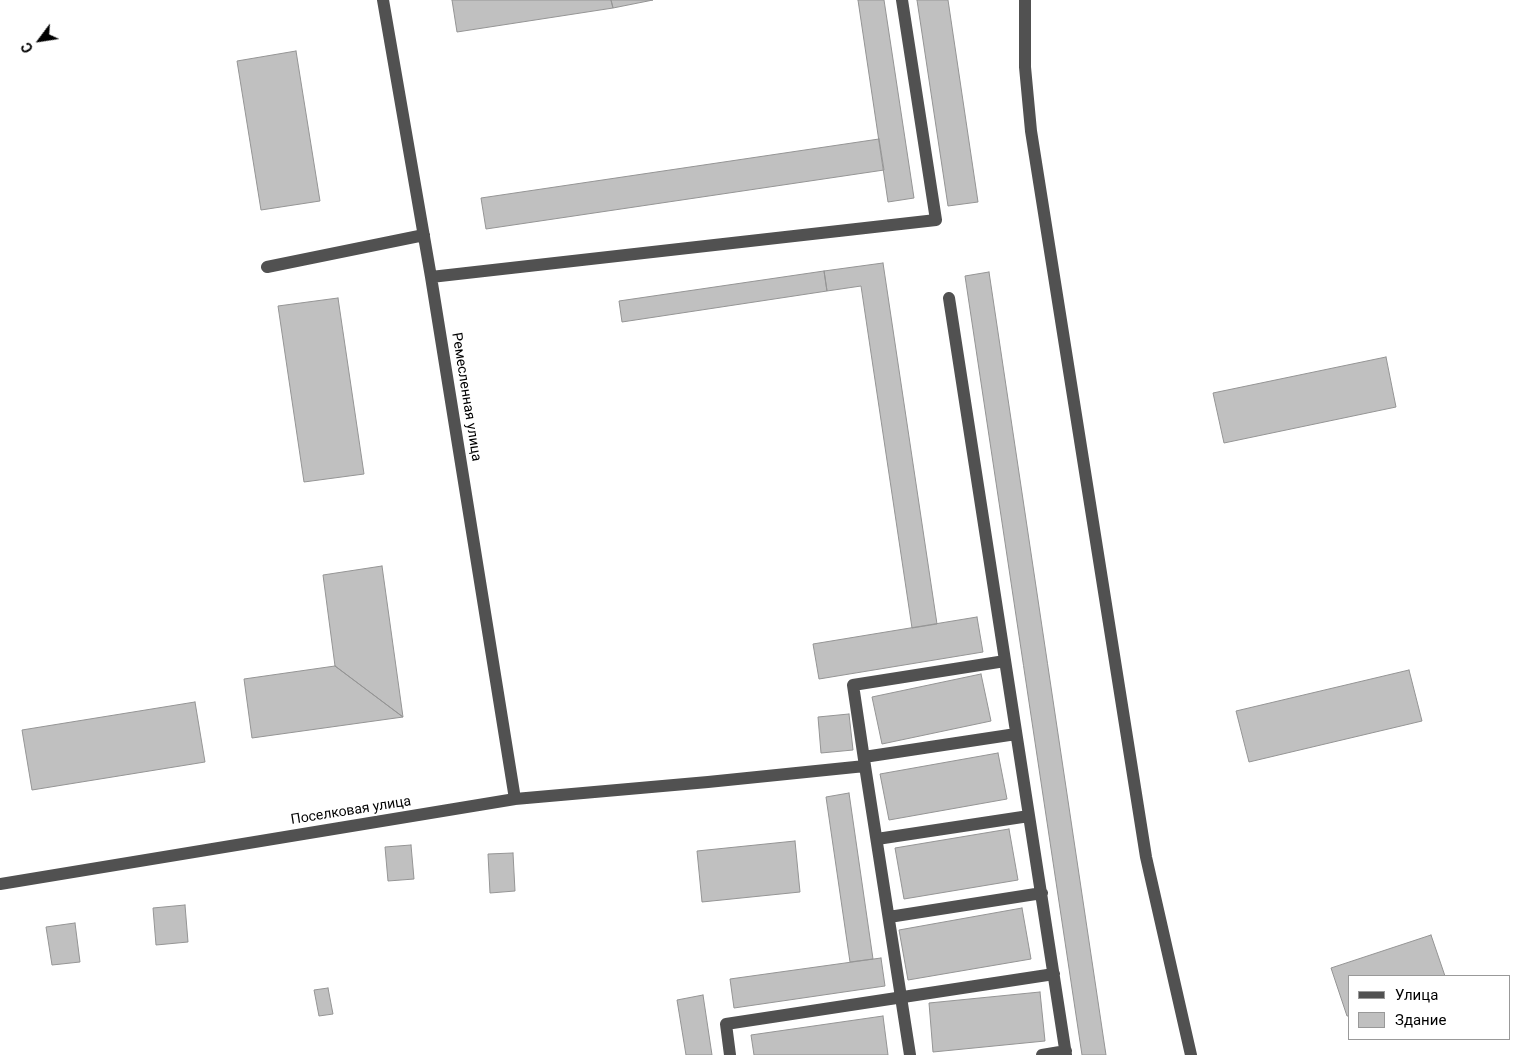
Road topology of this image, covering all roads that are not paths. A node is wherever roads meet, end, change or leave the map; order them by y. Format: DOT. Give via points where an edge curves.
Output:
graph roads {
  1 [pos="383,0"];
  2 [pos="902,0"];
  3 [pos="1025,0"];
  4 [pos="424,235"];
  5 [pos="266,267"];
  6 [pos="431,277"];
  7 [pos="949,298"];
  8 [pos="1005,661"];
  9 [pos="1016,734"];
  10 [pos="864,762"];
  11 [pos="515,798"];
  12 [pos="1029,816"];
  13 [pos="877,839"];
  14 [pos="0,884"];
  15 [pos="1042,893"];
  16 [pos="889,917"];
  17 [pos="1054,974"];
  18 [pos="901,997"];
  19 [pos="1066,1053"];
  20 [pos="730,1055"];
  21 [pos="910,1055"];
  22 [pos="1042,1055"];
  23 [pos="1191,1055"];
  1 -- 4 [label="street, Ремесленная улица"];
  2 -- 6 [label="street" via="936,220"];
  3 -- 23 [label="street" via="1026,67 1033,141 1146,857"];
  4 -- 5 [label="street"];
  4 -- 6 [label="street, Ремесленная улица"];
  6 -- 11 [label="street, Ремесленная улица"];
  7 -- 8 [label="street"];
  8 -- 9 [label="street"];
  8 -- 10 [label="street" via="853,684"];
  9 -- 10 [label="street, Поселковая улица"];
  9 -- 12 [label="street"];
  10 -- 11 [label="street, Поселковая улица" via="708,782"];
  10 -- 13 [label="street"];
  11 -- 14 [label="street, Поселковая улица"];
  12 -- 13 [label="street"];
  12 -- 15 [label="street"];
  13 -- 16 [label="street"];
  15 -- 16 [label="street"];
  15 -- 17 [label="street"];
  16 -- 18 [label="street"];
  17 -- 18 [label="street"];
  17 -- 19 [label="street"];
  18 -- 20 [label="street" via="726,1024"];
  18 -- 21 [label="street"];
  19 -- 22 [label="street"];
}
